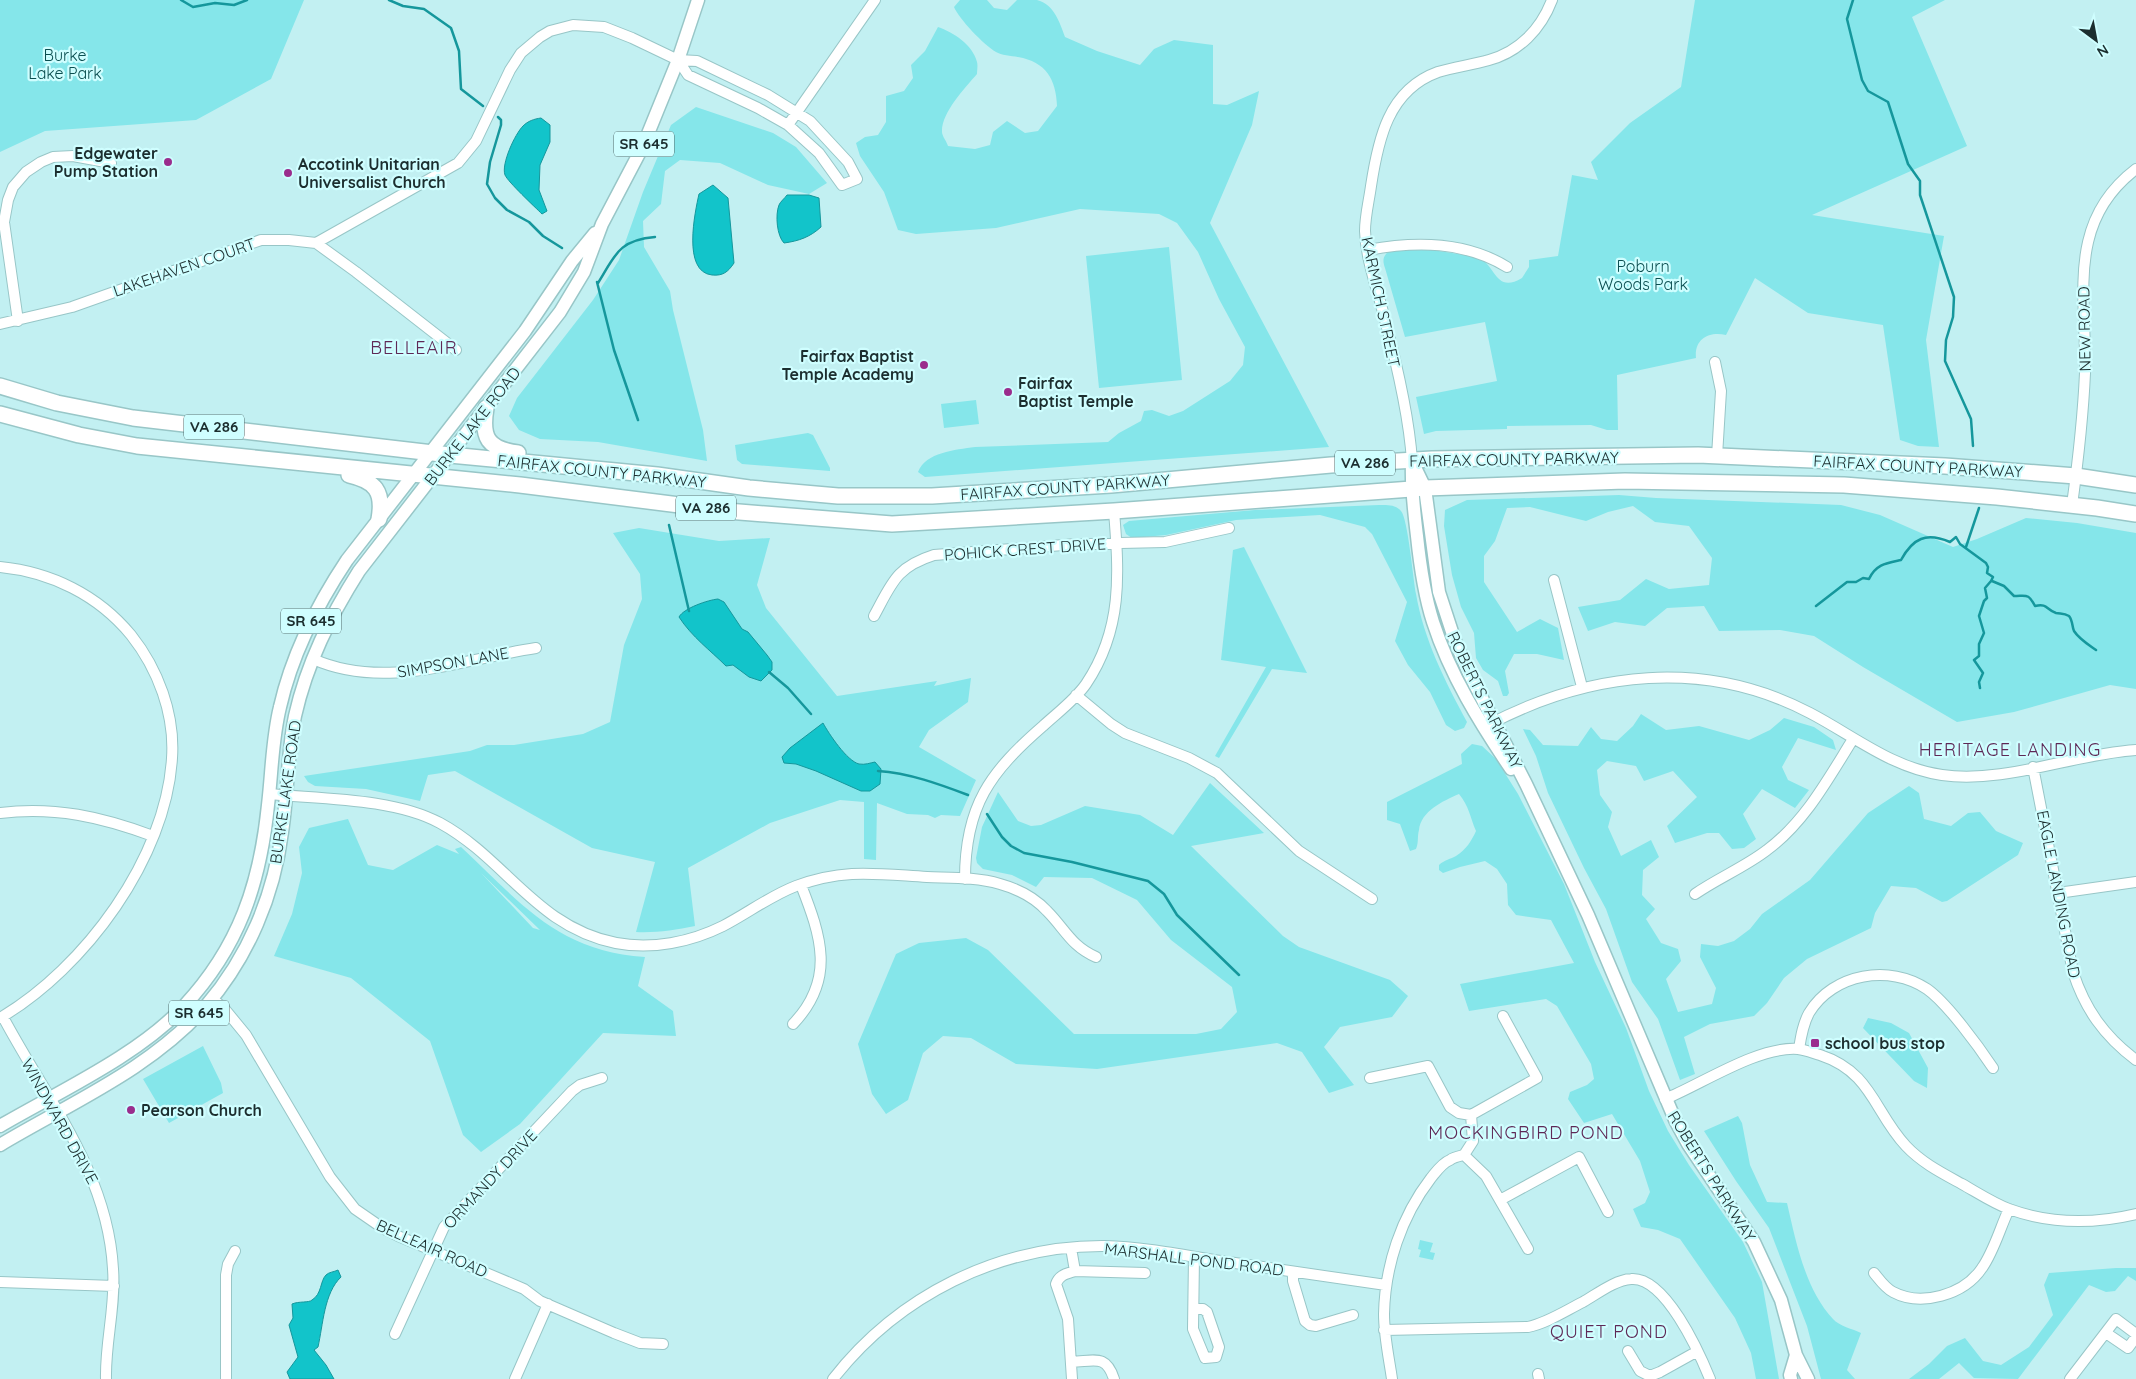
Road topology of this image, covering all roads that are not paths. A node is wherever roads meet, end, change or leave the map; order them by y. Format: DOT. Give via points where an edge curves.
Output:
graph roads {
  1 [pos="698,0"];
  2 [pos="875,0"];
  3 [pos="1552,0"];
  4 [pos="678,60"];
  5 [pos="796,112"];
  6 [pos="788,125"];
  7 [pos="111,163"];
  8 [pos="2136,169"];
  9 [pos="602,224"];
  10 [pos="316,243"];
  11 [pos="1368,250"];
  12 [pos="1507,267"];
  13 [pos="18,321"];
  14 [pos="0,324"];
  15 [pos="456,350"];
  16 [pos="1715,362"];
  17 [pos="0,386"];
  18 [pos="486,408"];
  19 [pos="0,414"];
  20 [pos="430,452"];
  21 [pos="450,455"];
  22 [pos="1717,456"];
  23 [pos="1412,461"];
  24 [pos="296,463"];
  25 [pos="570,466"];
  26 [pos="413,475"];
  27 [pos="434,476"];
  28 [pos="2076,476"];
  29 [pos="2136,485"];
  30 [pos="1418,488"];
  31 [pos="2072,505"];
  32 [pos="1114,511"];
  33 [pos="2136,514"];
  34 [pos="379,519"];
  35 [pos="1229,528"];
  36 [pos="1116,543"];
  37 [pos="0,567"];
  38 [pos="1554,580"];
  39 [pos="874,616"];
  40 [pos="536,648"];
  41 [pos="313,659"];
  42 [pos="1582,687"];
  43 [pos="1076,696"];
  44 [pos="1489,725"];
  45 [pos="1853,739"];
  46 [pos="2136,750"];
  47 [pos="2033,768"];
  48 [pos="270,794"];
  49 [pos="286,796"];
  50 [pos="0,813"];
  51 [pos="153,836"];
  52 [pos="965,879"];
  53 [pos="2136,882"];
  54 [pos="800,885"];
  55 [pos="2058,893"];
  56 [pos="1695,894"];
  57 [pos="1372,900"];
  58 [pos="1096,957"];
  59 [pos="212,998"];
  60 [pos="1503,1016"];
  61 [pos="1,1017"];
  62 [pos="793,1024"];
  63 [pos="1798,1049"];
  64 [pos="2136,1060"];
  65 [pos="1993,1068"];
  66 [pos="602,1078"];
  67 [pos="1370,1078"];
  68 [pos="49,1097"];
  69 [pos="1665,1099"];
  70 [pos="58,1111"];
  71 [pos="1471,1115"];
  72 [pos="0,1126"];
  73 [pos="0,1145"];
  74 [pos="1464,1155"];
  75 [pos="1500,1200"];
  76 [pos="2009,1209"];
  77 [pos="1608,1212"];
  78 [pos="2136,1214"];
  79 [pos="1071,1248"];
  80 [pos="433,1249"];
  81 [pos="1528,1250"];
  82 [pos="235,1251"];
  83 [pos="1194,1257"];
  84 [pos="1075,1271"];
  85 [pos="1293,1272"];
  86 [pos="1145,1273"];
  87 [pos="1874,1273"];
  88 [pos="0,1282"];
  89 [pos="1386,1285"];
  90 [pos="114,1286"];
  91 [pos="548,1304"];
  92 [pos="1195,1309"];
  93 [pos="1353,1315"];
  94 [pos="1384,1330"];
  95 [pos="2106,1333"];
  96 [pos="395,1334"];
  97 [pos="2136,1335"];
  98 [pos="663,1344"];
  99 [pos="1628,1351"];
  100 [pos="1696,1352"];
  101 [pos="1796,1355"];
  102 [pos="1072,1362"];
  103 [pos="106,1379"];
  104 [pos="226,1379"];
  105 [pos="515,1379"];
  106 [pos="833,1379"];
  107 [pos="1072,1379"];
  108 [pos="1114,1379"];
  109 [pos="1392,1379"];
  110 [pos="1710,1379"];
  111 [pos="1791,1379"];
  112 [pos="1808,1379"];
  113 [pos="2070,1379"];
  1 -- 4 [label="main road, BURKE LAKE ROAD / SR 645"];
  2 -- 5 [label="street"];
  3 -- 11 [label="street, KARMICH STREET" via="1533,33 1517,47 1499,57 1426,77 1402,96 1383,128 1376,153 1365,232"];
  4 -- 5 [label="street" via="697,61"];
  4 -- 6 [label="street" via="688,75"];
  4 -- 9 [label="main road, BURKE LAKE ROAD / SR 645" via="643,146"];
  4 -- 10 [label="street" via="604,27 586,24 550,31 530,44 516,60 476,141 458,163"];
  5 -- 6 [label="street"];
  5 -- 6 [label="street" via="831,142 857,178 842,185 819,153"];
  7 -- 13 [label="street" via="73,156 53,157 26,172 13,187 4,222"];
  8 -- 28 [label="street, NEW ROAD" via="2108,196 2086,245 2083,272 2086,349 2083,420"];
  9 -- 18 [label="main road, BURKE LAKE ROAD / SR 645" via="584,272 560,312"];
  9 -- 20 [label="main road, BURKE LAKE ROAD / SR 645" via="572,261 526,330"];
  10 -- 13 [label="street, LAKEHAVEN COURT" via="261,240 72,307"];
  10 -- 15 [label="street, LAKEHAVEN COURT"];
  11 -- 12 [label="street" via="1412,244 1439,245 1480,253"];
  11 -- 23 [label="street, KARMICH STREET" via="1392,346"];
  13 -- 14 [label="street, LAKEHAVEN COURT"];
  16 -- 22 [label="street" via="1721,391"];
  17 -- 20 [label="highway, FAIRFAX COUNTY PARKWAY / VA 286" via="133,418"];
  18 -- 21 [label="main road, BURKE LAKE ROAD / SR 645"];
  18 -- 25 [label="highway" via="483,426 486,436 496,448"];
  19 -- 24 [label="highway, FAIRFAX COUNTY PARKWAY / VA 286" via="100,440"];
  20 -- 21 [label="highway, FAIRFAX COUNTY PARKWAY / VA 286"];
  20 -- 26 [label="main road, BURKE LAKE ROAD / SR 645"];
  21 -- 25 [label="highway, FAIRFAX COUNTY PARKWAY / VA 286"];
  21 -- 27 [label="main road, BURKE LAKE ROAD / SR 645"];
  22 -- 23 [label="highway, FAIRFAX COUNTY PARKWAY / VA 286"];
  22 -- 28 [label="highway, FAIRFAX COUNTY PARKWAY / VA 286" via="1945,466"];
  23 -- 25 [label="highway, FAIRFAX COUNTY PARKWAY / VA 286" via="1111,485 899,497 838,496 749,488"];
  23 -- 30 [label="main road, ROBERTS PARKWAY"];
  24 -- 26 [label="highway, FAIRFAX COUNTY PARKWAY / VA 286"];
  24 -- 34 [label="highway" via="366,480 380,495"];
  26 -- 27 [label="highway, FAIRFAX COUNTY PARKWAY / VA 286"];
  26 -- 34 [label="main road, BURKE LAKE ROAD / SR 645"];
  27 -- 32 [label="highway, FAIRFAX COUNTY PARKWAY / VA 286" via="727,511 892,524"];
  27 -- 41 [label="main road, BURKE LAKE ROAD / SR 645" via="359,572 337,606"];
  28 -- 29 [label="highway, FAIRFAX COUNTY PARKWAY / VA 286"];
  28 -- 31 [label="street, NEW ROAD"];
  30 -- 31 [label="highway, FAIRFAX COUNTY PARKWAY / VA 286" via="1625,481 1844,485"];
  30 -- 32 [label="highway, FAIRFAX COUNTY PARKWAY / VA 286"];
  30 -- 44 [label="main road, ROBERTS PARKWAY" via="1424,590 1432,621 1448,662"];
  31 -- 33 [label="highway, FAIRFAX COUNTY PARKWAY / VA 286"];
  32 -- 36 [label="street"];
  34 -- 48 [label="main road, BURKE LAKE ROAD / SR 645" via="324,594 305,633 280,708"];
  35 -- 36 [label="street, POHICK CREST DRIVE" via="1165,542"];
  36 -- 39 [label="street, POHICK CREST DRIVE" via="934,555 916,561 902,571"];
  36 -- 43 [label="street" via="1117,589 1112,631 1086,685"];
  37 -- 51 [label="street" via="48,577 84,594 126,629 144,654 164,698 172,741 168,789"];
  38 -- 42 [label="street"];
  40 -- 41 [label="street, SIMPSON LANE" via="420,671 385,674 344,670"];
  41 -- 49 [label="main road, BURKE LAKE ROAD / SR 645" via="290,744"];
  42 -- 44 [label="street" via="1531,705"];
  42 -- 45 [label="street" via="1650,677 1721,682 1786,701"];
  43 -- 52 [label="street" via="1007,758 987,786 969,830"];
  43 -- 57 [label="street" via="1125,733 1189,758 1217,773 1299,851"];
  44 -- 69 [label="main road, ROBERTS PARKWAY" via="1526,784 1614,974"];
  45 -- 47 [label="street" via="1897,762 1941,775 1976,776"];
  45 -- 56 [label="street" via="1815,800 1778,841"];
  46 -- 47 [label="street"];
  47 -- 55 [label="street, EAGLE LANDING ROAD"];
  48 -- 49 [label="street"];
  48 -- 68 [label="main road, BURKE LAKE ROAD / SR 645" via="255,885 236,932 211,973 183,1007 146,1040"];
  49 -- 54 [label="street" via="382,805 429,818 472,844 555,918 587,934 619,943 657,945 696,937"];
  49 -- 59 [label="main road, BURKE LAKE ROAD / SR 645" via="277,861 261,916 239,959"];
  50 -- 51 [label="street" via="32,810 74,813 119,823"];
  51 -- 61 [label="street" via="128,888 99,930 50,980"];
  52 -- 54 [label="street" via="858,873 831,876"];
  52 -- 58 [label="street" via="998,883 1026,894 1045,909 1076,946"];
  53 -- 55 [label="street"];
  54 -- 62 [label="street" via="820,942 820,968 813,999"];
  55 -- 64 [label="street, EAGLE LANDING ROAD" via="2072,972 2081,996 2101,1028"];
  59 -- 70 [label="main road, BURKE LAKE ROAD / SR 645" via="156,1052"];
  59 -- 80 [label="street, BELLEAIR ROAD" via="246,1035 347,1200 384,1229"];
  60 -- 71 [label="street" via="1537,1078"];
  61 -- 68 [label="street, WINDWARD DRIVE"];
  63 -- 65 [label="street" via="1806,1018 1828,992 1859,978 1898,976 1919,984 1938,998"];
  63 -- 69 [label="street" via="1757,1056"];
  63 -- 76 [label="street" via="1826,1057 1855,1075 1871,1092 1896,1134 1919,1159"];
  66 -- 80 [label="street, ORMANDY DRIVE" via="572,1090 444,1227"];
  67 -- 71 [label="street" via="1428,1066 1450,1107"];
  68 -- 70 [label="street, WINDWARD DRIVE"];
  68 -- 72 [label="main road, BURKE LAKE ROAD / SR 645"];
  69 -- 101 [label="main road, ROBERTS PARKWAY" via="1688,1144 1754,1242 1781,1300"];
  70 -- 73 [label="main road, BURKE LAKE ROAD / SR 645"];
  70 -- 90 [label="street, WINDWARD DRIVE" via="88,1168 102,1204 112,1248"];
  71 -- 74 [label="street" via="1473,1141"];
  74 -- 75 [label="street" via="1486,1176"];
  74 -- 89 [label="street" via="1442,1165 1415,1202 1394,1250"];
  75 -- 77 [label="street" via="1579,1157"];
  75 -- 81 [label="street"];
  76 -- 78 [label="street" via="2077,1221 2108,1220"];
  76 -- 87 [label="street" via="1989,1258 1971,1281 1956,1290 1932,1298 1910,1297 1890,1290"];
  79 -- 83 [label="street, MARSHALL POND ROAD" via="1132,1248"];
  79 -- 84 [label="street"];
  79 -- 106 [label="street, MARSHALL POND ROAD" via="1003,1261 945,1284 891,1319 858,1349"];
  80 -- 91 [label="street, BELLEAIR ROAD" via="524,1289"];
  80 -- 96 [label="street, ORMANDY DRIVE"];
  82 -- 104 [label="street" via="226,1275"];
  83 -- 85 [label="street, MARSHALL POND ROAD"];
  83 -- 92 [label="street"];
  84 -- 86 [label="street"];
  84 -- 102 [label="street" via="1064,1274 1056,1284 1068,1319"];
  85 -- 89 [label="street, MARSHALL POND ROAD"];
  85 -- 93 [label="street" via="1305,1321 1310,1325"];
  88 -- 90 [label="street"];
  89 -- 94 [label="street"];
  90 -- 103 [label="street, WINDWARD DRIVE"];
  91 -- 98 [label="street, BELLEAIR ROAD" via="640,1343"];
  91 -- 105 [label="street"];
  94 -- 100 [label="street" via="1528,1327 1548,1321 1622,1281 1640,1279 1659,1292 1684,1326"];
  94 -- 109 [label="street"];
  95 -- 97 [label="street" via="2128,1348"];
  95 -- 97 [label="street" via="2116,1319"];
  95 -- 113 [label="street"];
  99 -- 100 [label="street" via="1640,1372 1650,1376"];
  100 -- 110 [label="street"];
  101 -- 111 [label="main road, ROBERTS PARKWAY"];
  101 -- 112 [label="main road, ROBERTS PARKWAY"];
  102 -- 107 [label="street"];
  102 -- 108 [label="street" via="1106,1363"];
}
